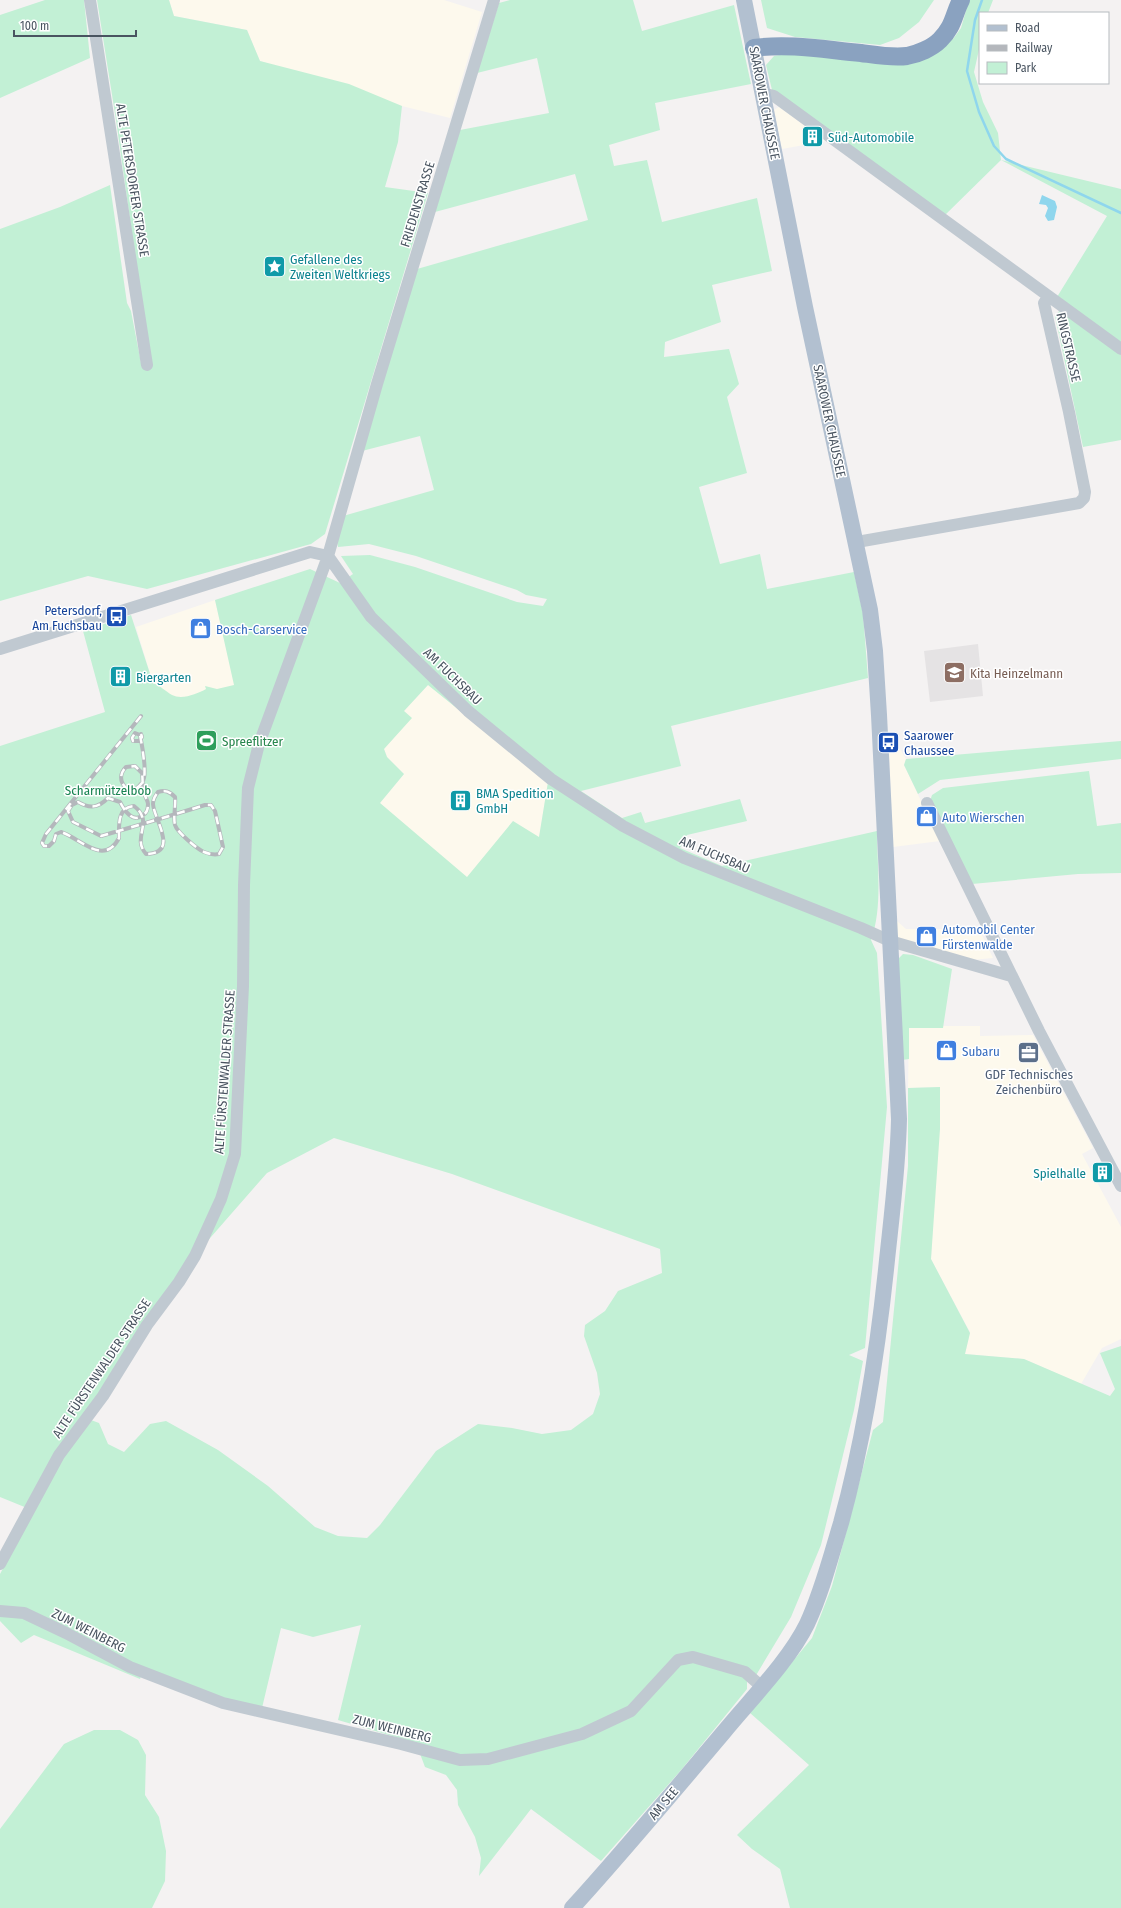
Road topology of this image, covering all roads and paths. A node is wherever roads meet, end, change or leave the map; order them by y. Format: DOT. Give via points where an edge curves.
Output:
graph roads {
  1 [pos="90,0"];
  2 [pos="494,0"];
  3 [pos="744,0"];
  4 [pos="959,2"];
  5 [pos="754,48"];
  6 [pos="762,93"];
  7 [pos="1048,297"];
  8 [pos="1121,349"];
  9 [pos="148,365"];
  10 [pos="857,542"];
  11 [pos="328,556"];
  12 [pos="0,649"];
  13 [pos="927,803"];
  14 [pos="890,941"];
  15 [pos="1011,976"];
  16 [pos="1121,1186"];
  17 [pos="0,1564"];
  18 [pos="0,1611"];
  19 [pos="757,1692"];
  20 [pos="572,1908"];
  1 -- 9 [label="street, ALTE PETERSDORFER STRASSE"];
  2 -- 11 [label="street, FRIEDENSTRASSE" via="377,384"];
  3 -- 5 [label="main road, SAAROWER CHAUSSEE"];
  4 -- 5 [label="highway" via="956,17 939,42 909,56 774,45"];
  5 -- 6 [label="main road, SAAROWER CHAUSSEE"];
  6 -- 7 [label="street, RINGSTRASSE" via="774,96"];
  6 -- 10 [label="main road, SAAROWER CHAUSSEE" via="805,307"];
  7 -- 8 [label="street"];
  7 -- 10 [label="street, RINGSTRASSE" via="1044,303 1069,412 1085,492 1084,498 1079,503"];
  10 -- 14 [label="main road, SAAROWER CHAUSSEE" via="875,650"];
  11 -- 12 [label="street" via="310,552"];
  11 -- 14 [label="street, AM FUCHSBAU" via="371,617 468,711 564,788 623,826 684,858"];
  11 -- 17 [label="street, ALTE FÜRSTENWALDER STRASSE" via="259,744 248,788 244,885 244,986 235,1154 221,1199 195,1256 147,1325 103,1396 59,1455"];
  13 -- 15 [label="street"];
  14 -- 15 [label="street, AM FUCHSBAU"];
  14 -- 19 [label="main road, AM SEE" via="899,1119 898,1162 877,1355 851,1486 814,1605 795,1644"];
  15 -- 16 [label="street"];
  18 -- 19 [label="street, ZUM WEINBERG" via="24,1613 130,1667 223,1703 460,1760 488,1759 582,1734 631,1711 678,1660 693,1657 744,1672"];
  19 -- 20 [label="main road, AM SEE"];
}
